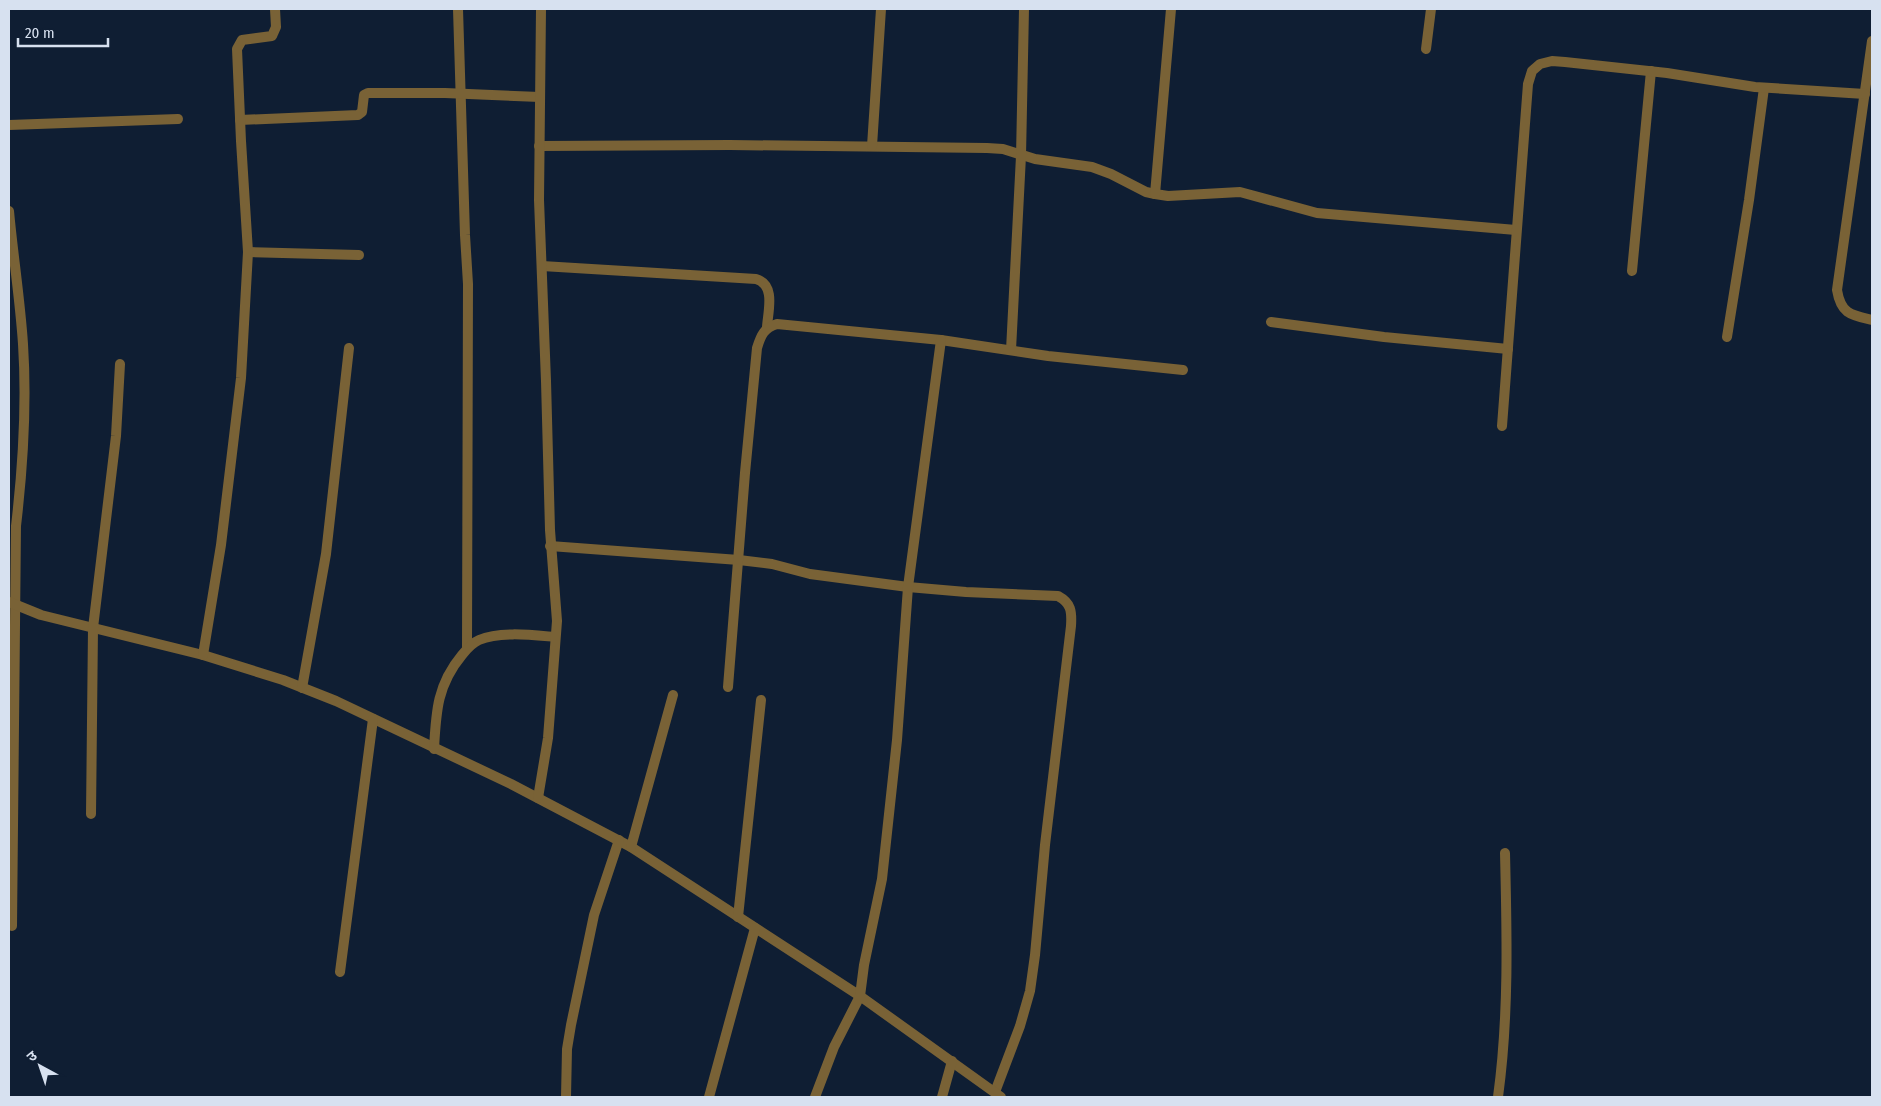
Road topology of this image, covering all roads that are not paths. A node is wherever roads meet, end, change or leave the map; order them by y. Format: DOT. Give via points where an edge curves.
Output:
graph roads {
  1 [pos="275,9"];
  2 [pos="458,9"];
  3 [pos="541,9"];
  4 [pos="881,9"];
  5 [pos="1024,9"];
  6 [pos="1171,9"];
  7 [pos="1431,9"];
  8 [pos="1872,41"];
  9 [pos="1426,49"];
  10 [pos="1651,71"];
  11 [pos="1764,88"];
  12 [pos="1865,94"];
  13 [pos="460,95"];
  14 [pos="540,97"];
  15 [pos="178,119"];
  16 [pos="240,120"];
  17 [pos="9,125"];
  18 [pos="539,146"];
  19 [pos="872,146"];
  20 [pos="1021,156"];
  21 [pos="1156,194"];
  22 [pos="9,211"];
  23 [pos="1516,230"];
  24 [pos="248,252"];
  25 [pos="359,255"];
  26 [pos="542,266"];
  27 [pos="1632,270"];
  28 [pos="1872,320"];
  29 [pos="1271,322"];
  30 [pos="768,327"];
  31 [pos="1727,337"];
  32 [pos="941,340"];
  33 [pos="349,348"];
  34 [pos="1508,349"];
  35 [pos="1011,350"];
  36 [pos="120,364"];
  37 [pos="1183,370"];
  38 [pos="1502,426"];
  39 [pos="550,546"];
  40 [pos="739,560"];
  41 [pos="908,587"];
  42 [pos="12,603"];
  43 [pos="93,628"];
  44 [pos="555,637"];
  45 [pos="467,648"];
  46 [pos="203,655"];
  47 [pos="728,687"];
  48 [pos="302,688"];
  49 [pos="673,694"];
  50 [pos="761,700"];
  51 [pos="374,719"];
  52 [pos="434,749"];
  53 [pos="538,798"];
  54 [pos="91,814"];
  55 [pos="619,840"];
  56 [pos="631,847"];
  57 [pos="1505,854"];
  58 [pos="11,876"];
  59 [pos="738,917"];
  60 [pos="12,926"];
  61 [pos="755,928"];
  62 [pos="340,972"];
  63 [pos="860,996"];
  64 [pos="952,1061"];
  65 [pos="998,1095"];
  66 [pos="566,1097"];
  67 [pos="709,1097"];
  68 [pos="815,1097"];
  69 [pos="942,1097"];
  70 [pos="1498,1097"];
  1 -- 16 [label="street" via="276,27 272,36 242,40 237,49"];
  2 -- 13 [label="street"];
  3 -- 14 [label="street"];
  4 -- 19 [label="street"];
  5 -- 20 [label="street"];
  6 -- 21 [label="street"];
  7 -- 9 [label="street"];
  8 -- 12 [label="street"];
  10 -- 11 [label="street"];
  10 -- 23 [label="street" via="1552,61 1540,64 1532,71 1528,84"];
  10 -- 27 [label="street"];
  11 -- 12 [label="street"];
  11 -- 31 [label="street"];
  12 -- 28 [label="street" via="1837,290 1843,309 1851,315"];
  13 -- 14 [label="street"];
  13 -- 16 [label="street" via="368,93 364,95 362,112 358,115"];
  13 -- 45 [label="street" via="468,284"];
  14 -- 18 [label="street"];
  15 -- 17 [label="street"];
  16 -- 24 [label="street"];
  18 -- 19 [label="street"];
  18 -- 26 [label="street"];
  19 -- 20 [label="street" via="1003,149"];
  20 -- 21 [label="street" via="1092,167"];
  20 -- 35 [label="street"];
  21 -- 23 [label="street" via="1240,192 1317,212"];
  22 -- 42 [label="street" via="23,344 24,447"];
  23 -- 34 [label="street"];
  24 -- 25 [label="street"];
  24 -- 46 [label="street" via="236,431"];
  26 -- 30 [label="street" via="756,279 763,281 769,291"];
  26 -- 39 [label="street"];
  29 -- 34 [label="street"];
  30 -- 32 [label="street" via="777,324"];
  30 -- 40 [label="street" via="757,348"];
  32 -- 35 [label="street"];
  32 -- 41 [label="street"];
  33 -- 48 [label="street" via="326,554"];
  34 -- 38 [label="street"];
  35 -- 37 [label="street"];
  36 -- 43 [label="street" via="116,436"];
  39 -- 40 [label="street"];
  39 -- 44 [label="street" via="557,621"];
  40 -- 41 [label="street" via="810,574"];
  40 -- 47 [label="street"];
  41 -- 63 [label="street" via="885,851"];
  41 -- 65 [label="street" via="1058,596 1066,600 1072,616 1030,991"];
  42 -- 43 [label="street" via="41,615"];
  42 -- 58 [label="street"];
  43 -- 46 [label="street"];
  43 -- 54 [label="street"];
  44 -- 45 [label="street" via="503,635 487,637"];
  44 -- 53 [label="street" via="548,738"];
  45 -- 52 [label="street" via="448,675 440,694"];
  46 -- 48 [label="street"];
  48 -- 51 [label="street"];
  49 -- 56 [label="street"];
  50 -- 59 [label="street"];
  51 -- 52 [label="street"];
  51 -- 62 [label="street"];
  52 -- 53 [label="street"];
  53 -- 55 [label="street"];
  55 -- 56 [label="street"];
  55 -- 66 [label="street" via="594,915 573,1016 567,1049"];
  56 -- 59 [label="street"];
  57 -- 70 [label="street" via="1506,1012"];
  58 -- 60 [label="street"];
  59 -- 61 [label="street"];
  61 -- 63 [label="street"];
  61 -- 67 [label="street"];
  63 -- 64 [label="street"];
  63 -- 68 [label="street" via="834,1048"];
  64 -- 65 [label="street"];
  64 -- 69 [label="street"];
}
